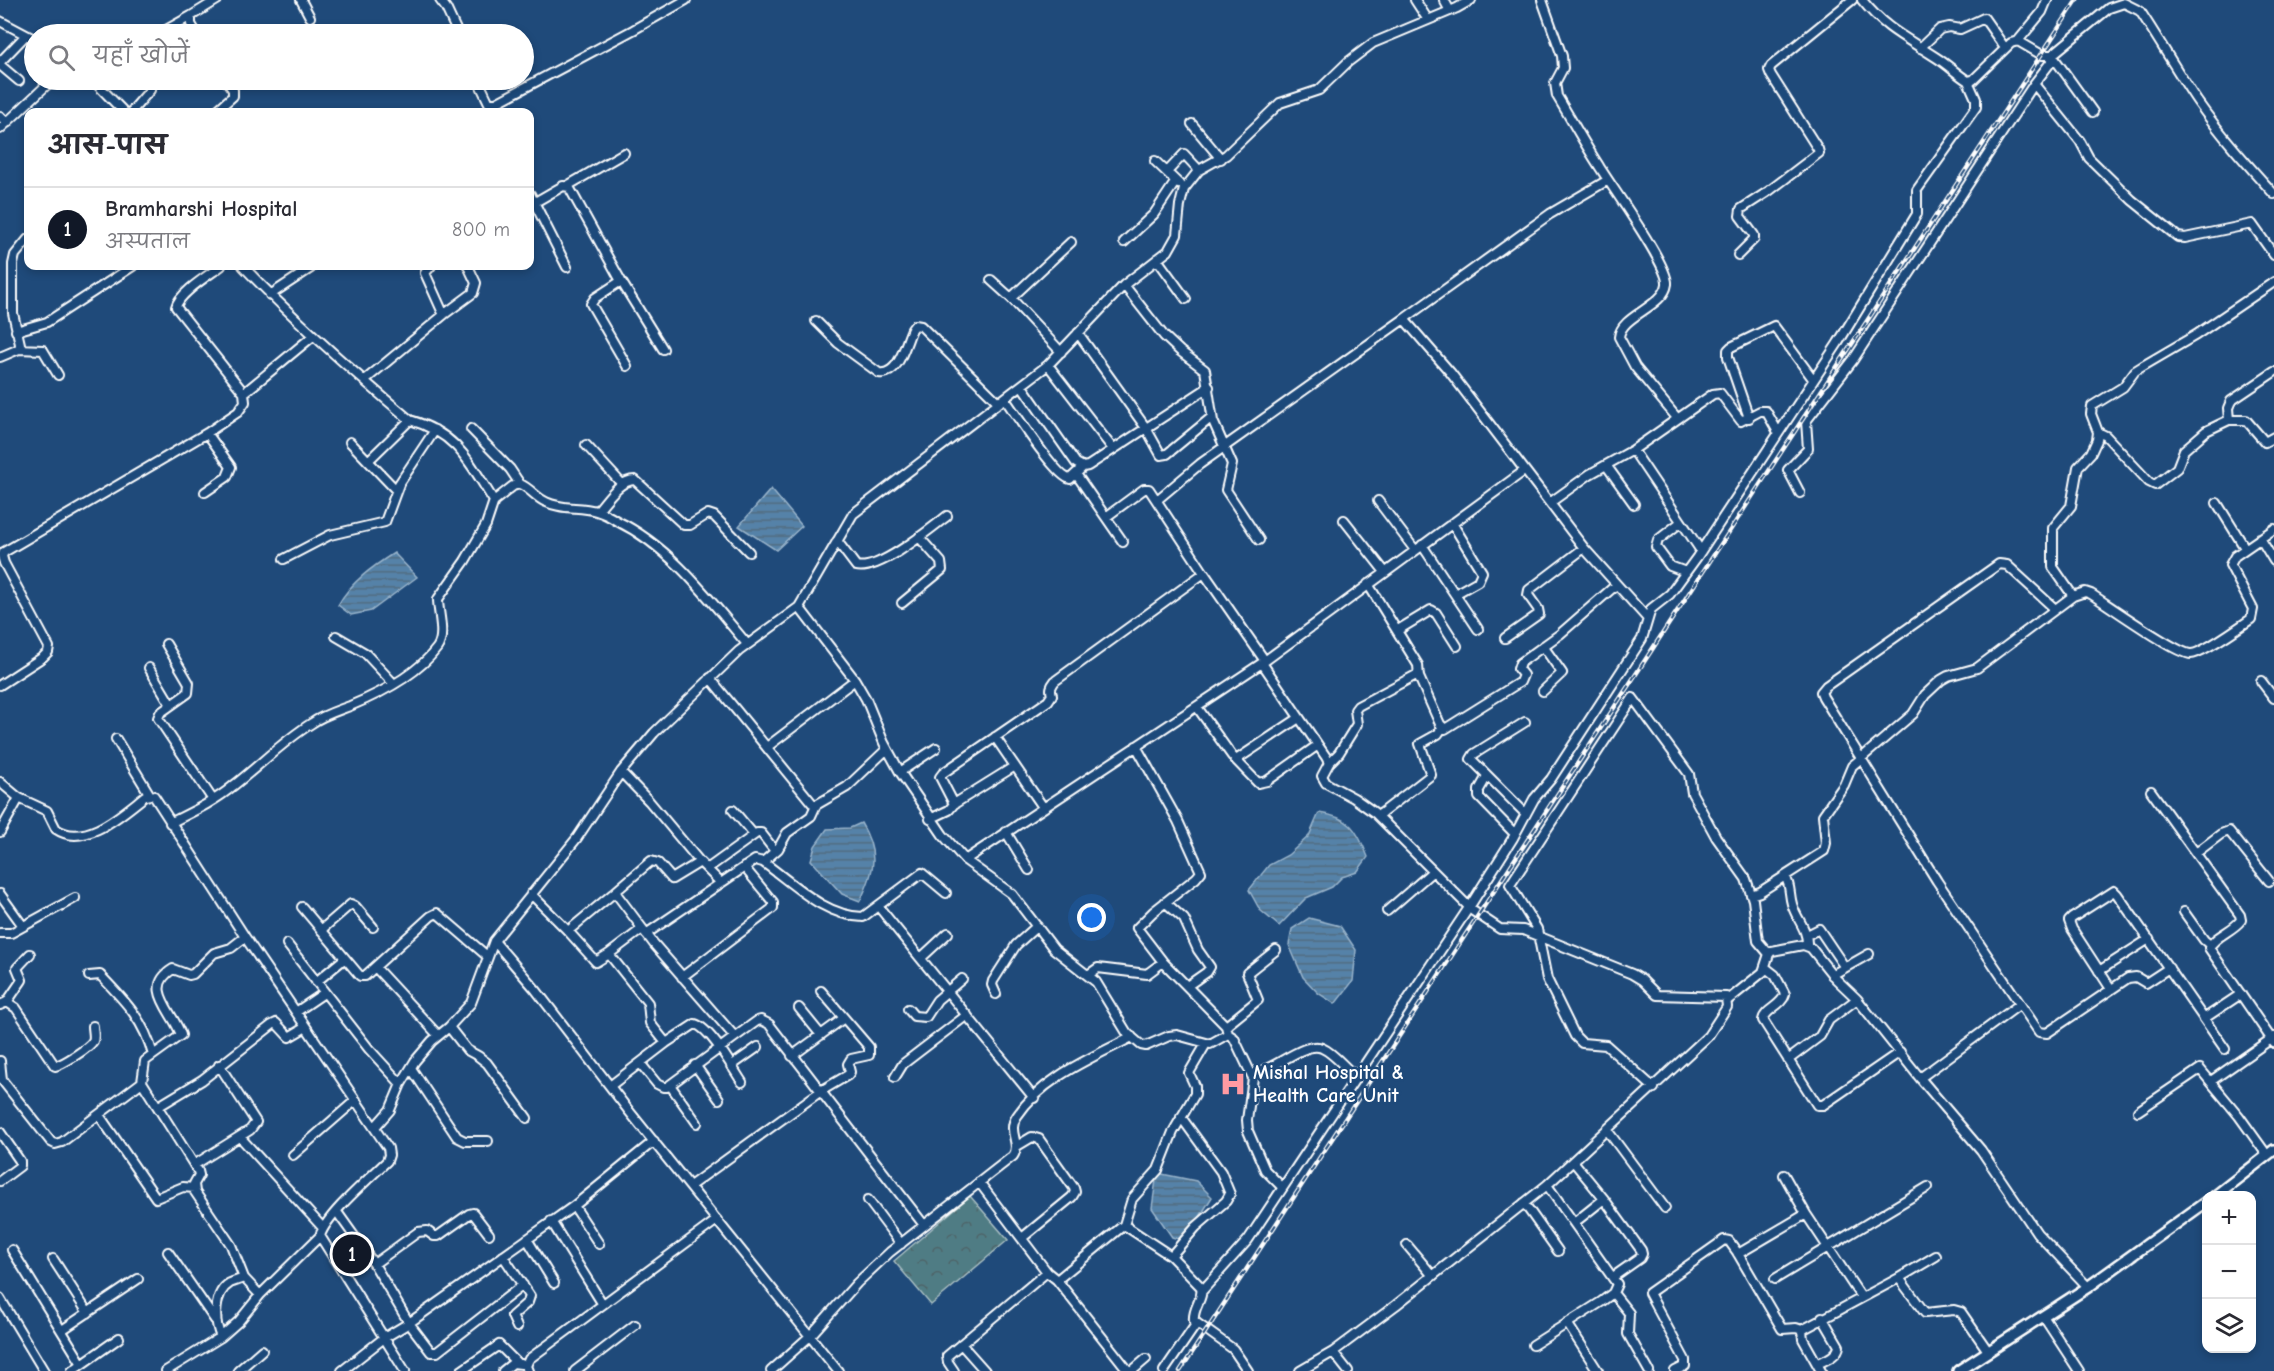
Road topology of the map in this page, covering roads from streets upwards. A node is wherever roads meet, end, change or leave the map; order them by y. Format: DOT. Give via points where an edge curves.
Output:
graph roads {
  1 [pos="217,0"];
  2 [pos="301,0"];
  3 [pos="440,0"];
  4 [pos="686,0"];
  5 [pos="1415,0"];
  6 [pos="1444,0"];
  7 [pos="1471,0"];
  8 [pos="1542,0"];
  9 [pos="1852,0"];
  10 [pos="1862,0"];
  11 [pos="2046,0"];
  12 [pos="2125,1"];
  13 [pos="1450,11"];
  14 [pos="191,16"];
  15 [pos="310,16"];
  16 [pos="1428,20"];
  17 [pos="0,21"];
  18 [pos="177,24"];
  19 [pos="191,24"];
  20 [pos="453,24"];
  21 [pos="24,34"];
  22 [pos="24,37"];
  23 [pos="2018,41"];
  24 [pos="1920,48"];
  25 [pos="2005,48"];
  26 [pos="2053,57"];
  27 [pos="0,64"];
  28 [pos="19,81"];
  29 [pos="1968,81"];
  30 [pos="2034,84"];
  31 [pos="534,85"];
  32 [pos="42,90"];
  33 [pos="103,90"];
  34 [pos="150,90"];
  35 [pos="232,90"];
  36 [pos="483,90"];
  37 [pos="524,90"];
  38 [pos="120,108"];
  39 [pos="134,108"];
  40 [pos="220,108"];
  41 [pos="491,108"];
  42 [pos="2092,112"];
  43 [pos="0,116"];
  44 [pos="1192,124"];
  45 [pos="4,126"];
  46 [pos="624,153"];
  47 [pos="1221,159"];
  48 [pos="1155,161"];
  49 [pos="1199,170"];
  50 [pos="1167,172"];
  51 [pos="1608,180"];
  52 [pos="1176,181"];
  53 [pos="567,186"];
  54 [pos="1184,189"];
  55 [pos="2274,194"];
  56 [pos="534,203"];
  57 [pos="534,208"];
  58 [pos="1071,242"];
  59 [pos="1124,242"];
  60 [pos="24,244"];
  61 [pos="1738,255"];
  62 [pos="2274,255"];
  63 [pos="1157,260"];
  64 [pos="567,267"];
  65 [pos="127,270"];
  66 [pos="216,270"];
  67 [pos="247,270"];
  68 [pos="308,270"];
  69 [pos="428,270"];
  70 [pos="470,270"];
  71 [pos="991,280"];
  72 [pos="621,281"];
  73 [pos="2274,282"];
  74 [pos="1124,285"];
  75 [pos="270,295"];
  76 [pos="1011,298"];
  77 [pos="1186,299"];
  78 [pos="446,313"];
  79 [pos="1404,319"];
  80 [pos="816,321"];
  81 [pos="16,331"];
  82 [pos="1078,333"];
  83 [pos="313,336"];
  84 [pos="19,349"];
  85 [pos="663,349"];
  86 [pos="1061,352"];
  87 [pos="0,357"];
  88 [pos="1048,365"];
  89 [pos="627,366"];
  90 [pos="2274,372"];
  91 [pos="58,375"];
  92 [pos="1813,379"];
  93 [pos="365,380"];
  94 [pos="1022,386"];
  95 [pos="1209,387"];
  96 [pos="244,393"];
  97 [pos="1002,401"];
  98 [pos="1212,417"];
  99 [pos="1677,418"];
  100 [pos="1749,418"];
  101 [pos="410,420"];
  102 [pos="2229,420"];
  103 [pos="1146,428"];
  104 [pos="471,429"];
  105 [pos="435,430"];
  106 [pos="1778,432"];
  107 [pos="2098,432"];
  108 [pos="207,433"];
  109 [pos="2274,437"];
  110 [pos="350,442"];
  111 [pos="586,445"];
  112 [pos="1226,447"];
  113 [pos="1113,450"];
  114 [pos="1633,450"];
  115 [pos="368,461"];
  116 [pos="1606,465"];
  117 [pos="1083,467"];
  118 [pos="1524,471"];
  119 [pos="1076,474"];
  120 [pos="520,484"];
  121 [pos="622,484"];
  122 [pos="396,490"];
  123 [pos="205,492"];
  124 [pos="1800,493"];
  125 [pos="1157,500"];
  126 [pos="494,501"];
  127 [pos="1378,501"];
  128 [pos="1551,502"];
  129 [pos="2217,503"];
  130 [pos="1634,504"];
  131 [pos="597,511"];
  132 [pos="947,516"];
  133 [pos="1106,517"];
  134 [pos="1344,520"];
  135 [pos="1681,522"];
  136 [pos="1452,523"];
  137 [pos="2274,530"];
  138 [pos="919,537"];
  139 [pos="2260,538"];
  140 [pos="1258,540"];
  141 [pos="837,541"];
  142 [pos="1123,542"];
  143 [pos="1418,547"];
  144 [pos="1584,548"];
  145 [pos="2245,548"];
  146 [pos="1701,551"];
  147 [pos="748,552"];
  148 [pos="284,559"];
  149 [pos="2274,561"];
  150 [pos="1385,572"];
  151 [pos="1686,572"];
  152 [pos="1204,573"];
  153 [pos="1368,584"];
  154 [pos="1616,585"];
  155 [pos="1455,594"];
  156 [pos="2073,596"];
  157 [pos="902,603"];
  158 [pos="799,607"];
  159 [pos="2054,608"];
  160 [pos="1647,618"];
  161 [pos="1478,629"];
  162 [pos="1398,630"];
  163 [pos="336,636"];
  164 [pos="1505,638"];
  165 [pos="166,644"];
  166 [pos="747,644"];
  167 [pos="1457,646"];
  168 [pos="1543,646"];
  169 [pos="1263,662"];
  170 [pos="149,668"];
  171 [pos="1418,674"];
  172 [pos="710,678"];
  173 [pos="855,680"];
  174 [pos="2261,681"];
  175 [pos="394,684"];
  176 [pos="0,685"];
  177 [pos="1543,691"];
  178 [pos="2274,698"];
  179 [pos="171,705"];
  180 [pos="1197,707"];
  181 [pos="1299,718"];
  182 [pos="1525,722"];
  183 [pos="1442,728"];
  184 [pos="995,737"];
  185 [pos="116,739"];
  186 [pos="1318,745"];
  187 [pos="1136,746"];
  188 [pos="767,747"];
  189 [pos="936,748"];
  190 [pos="887,749"];
  191 [pos="1861,758"];
  192 [pos="1236,760"];
  193 [pos="1329,763"];
  194 [pos="1015,766"];
  195 [pos="621,772"];
  196 [pos="900,772"];
  197 [pos="1487,776"];
  198 [pos="0,782"];
  199 [pos="2151,791"];
  200 [pos="150,795"];
  201 [pos="19,798"];
  202 [pos="213,800"];
  203 [pos="954,804"];
  204 [pos="816,805"];
  205 [pos="1043,807"];
  206 [pos="733,810"];
  207 [pos="1526,814"];
  208 [pos="1378,816"];
  209 [pos="930,819"];
  210 [pos="170,823"];
  211 [pos="0,832"];
  212 [pos="1006,832"];
  213 [pos="1515,834"];
  214 [pos="754,835"];
  215 [pos="775,852"];
  216 [pos="2196,853"];
  217 [pos="965,860"];
  218 [pos="700,862"];
  219 [pos="763,862"];
  220 [pos="744,867"];
  221 [pos="707,868"];
  222 [pos="1029,870"];
  223 [pos="1433,871"];
  224 [pos="1785,876"];
  225 [pos="2269,880"];
  226 [pos="721,883"];
  227 [pos="615,892"];
  228 [pos="946,893"];
  229 [pos="0,894"];
  230 [pos="531,894"];
  231 [pos="1751,895"];
  232 [pos="75,898"];
  233 [pos="1165,902"];
  234 [pos="878,906"];
  235 [pos="1470,906"];
  236 [pos="302,907"];
  237 [pos="1387,911"];
  238 [pos="2184,912"];
  239 [pos="23,926"];
  240 [pos="1037,926"];
  241 [pos="373,927"];
  242 [pos="321,930"];
  243 [pos="568,931"];
  244 [pos="644,931"];
  245 [pos="0,933"];
  246 [pos="948,933"];
  247 [pos="1807,935"];
  248 [pos="1539,936"];
  249 [pos="245,938"];
  250 [pos="2149,939"];
  251 [pos="494,942"];
  252 [pos="287,944"];
  253 [pos="1807,945"];
  254 [pos="2210,945"];
  255 [pos="1276,950"];
  256 [pos="30,954"];
  257 [pos="609,954"];
  258 [pos="1769,954"];
  259 [pos="1869,954"];
  260 [pos="487,956"];
  261 [pos="921,958"];
  262 [pos="344,959"];
  263 [pos="1163,962"];
  264 [pos="1844,966"];
  265 [pos="375,967"];
  266 [pos="1766,968"];
  267 [pos="2169,968"];
  268 [pos="2099,971"];
  269 [pos="1088,975"];
  270 [pos="1832,975"];
  271 [pos="89,976"];
  272 [pos="682,977"];
  273 [pos="962,979"];
  274 [pos="316,982"];
  275 [pos="1187,986"];
  276 [pos="2111,989"];
  277 [pos="821,991"];
  278 [pos="948,992"];
  279 [pos="324,993"];
  280 [pos="996,994"];
  281 [pos="2241,994"];
  282 [pos="1857,999"];
  283 [pos="1728,1000"];
  284 [pos="3,1003"];
  285 [pos="2020,1004"];
  286 [pos="799,1008"];
  287 [pos="908,1009"];
  288 [pos="296,1012"];
  289 [pos="966,1015"];
  290 [pos="844,1018"];
  291 [pos="2205,1018"];
  292 [pos="93,1026"];
  293 [pos="306,1027"];
  294 [pos="449,1027"];
  295 [pos="1227,1030"];
  296 [pos="438,1035"];
  297 [pos="821,1035"];
  298 [pos="735,1037"];
  299 [pos="1132,1037"];
  300 [pos="2273,1040"];
  301 [pos="666,1043"];
  302 [pos="1206,1044"];
  303 [pos="758,1047"];
  304 [pos="719,1048"];
  305 [pos="2225,1049"];
  306 [pos="1900,1052"];
  307 [pos="153,1055"];
  308 [pos="792,1056"];
  309 [pos="1788,1060"];
  310 [pos="0,1061"];
  311 [pos="640,1063"];
  312 [pos="219,1065"];
  313 [pos="695,1065"];
  314 [pos="731,1066"];
  315 [pos="411,1068"];
  316 [pos="1251,1074"];
  317 [pos="1355,1076"];
  318 [pos="895,1077"];
  319 [pos="1920,1078"];
  320 [pos="2211,1081"];
  321 [pos="142,1082"];
  322 [pos="742,1082"];
  323 [pos="401,1084"];
  324 [pos="670,1085"];
  325 [pos="610,1086"];
  326 [pos="1654,1088"];
  327 [pos="821,1091"];
  328 [pos="1034,1098"];
  329 [pos="719,1099"];
  330 [pos="356,1100"];
  331 [pos="159,1106"];
  332 [pos="2138,1111"];
  333 [pos="99,1115"];
  334 [pos="1181,1117"];
  335 [pos="527,1119"];
  336 [pos="696,1123"];
  337 [pos="375,1127"];
  338 [pos="1607,1130"];
  339 [pos="0,1132"];
  340 [pos="240,1137"];
  341 [pos="488,1141"];
  342 [pos="654,1141"];
  343 [pos="1017,1146"];
  344 [pos="2271,1152"];
  345 [pos="293,1155"];
  346 [pos="1573,1161"];
  347 [pos="194,1165"];
  348 [pos="1784,1175"];
  349 [pos="0,1179"];
  350 [pos="979,1182"];
  351 [pos="1547,1185"];
  352 [pos="690,1186"];
  353 [pos="1282,1187"];
  354 [pos="1928,1187"];
  355 [pos="194,1188"];
  356 [pos="2221,1191"];
  357 [pos="1604,1199"];
  358 [pos="868,1200"];
  359 [pos="1524,1203"];
  360 [pos="2202,1205"];
  361 [pos="574,1206"];
  362 [pos="1665,1208"];
  363 [pos="337,1212"];
  364 [pos="1806,1214"];
  365 [pos="717,1220"];
  366 [pos="551,1221"];
  367 [pos="1574,1223"];
  368 [pos="924,1225"];
  369 [pos="1124,1225"];
  370 [pos="322,1232"];
  371 [pos="489,1234"];
  372 [pos="1022,1238"];
  373 [pos="527,1239"];
  374 [pos="598,1244"];
  375 [pos="901,1244"];
  376 [pos="1407,1245"];
  377 [pos="1827,1248"];
  378 [pos="12,1250"];
  379 [pos="1558,1251"];
  380 [pos="168,1252"];
  381 [pos="1738,1254"];
  382 [pos="503,1256"];
  383 [pos="1171,1256"];
  384 [pos="1936,1256"];
  385 [pos="52,1259"];
  386 [pos="374,1264"];
  387 [pos="1047,1272"];
  388 [pos="1433,1276"];
  389 [pos="1613,1277"];
  390 [pos="244,1278"];
  391 [pos="1899,1278"];
  392 [pos="138,1279"];
  393 [pos="1775,1279"];
  394 [pos="1057,1281"];
  395 [pos="554,1283"];
  396 [pos="523,1285"];
  397 [pos="2088,1287"];
  398 [pos="1202,1292"];
  399 [pos="1613,1293"];
  400 [pos="260,1295"];
  401 [pos="1860,1297"];
  402 [pos="0,1298"];
  403 [pos="602,1303"];
  404 [pos="88,1313"];
  405 [pos="2043,1316"];
  406 [pos="1822,1317"];
  407 [pos="215,1320"];
  408 [pos="409,1323"];
  409 [pos="1197,1323"];
  410 [pos="1568,1323"];
  411 [pos="635,1325"];
  412 [pos="517,1327"];
  413 [pos="62,1330"];
  414 [pos="1802,1330"];
  415 [pos="810,1336"];
  416 [pos="221,1337"];
  417 [pos="119,1338"];
  418 [pos="384,1338"];
  419 [pos="961,1344"];
  420 [pos="1533,1345"];
  421 [pos="262,1350"];
  422 [pos="1988,1351"];
  423 [pos="1333,1352"];
  424 [pos="1146,1359"];
  425 [pos="82,1364"];
  426 [pos="524,1367"];
  427 [pos="1819,1368"];
  428 [pos="1678,1370"];
  429 [pos="44,1371"];
  430 [pos="72,1371"];
  431 [pos="166,1371"];
  432 [pos="238,1371"];
  433 [pos="342,1371"];
  434 [pos="405,1371"];
  435 [pos="461,1371"];
  436 [pos="502,1371"];
  437 [pos="575,1371"];
  438 [pos="771,1371"];
  439 [pos="838,1371"];
  440 [pos="954,1371"];
  441 [pos="985,1371"];
  442 [pos="1164,1371"];
  443 [pos="1248,1371"];
  444 [pos="1300,1371"];
  445 [pos="1348,1371"];
  446 [pos="1598,1371"];
  447 [pos="1649,1371"];
  448 [pos="1958,1371"];
  449 [pos="2079,1371"];
  1 -- 14 [label="street"];
  2 -- 15 [label="street"];
  3 -- 20 [label="street"];
  4 -- 31 [label="street"];
  5 -- 16 [label="street"];
  6 -- 13 [label="street"];
  7 -- 13 [label="street"];
  8 -- 51 [label="street" via="1562,56 1563,68 1555,83 1557,96"];
  9 -- 61 [label="street" via="1769,70 1819,153 1741,209 1740,216 1754,239"];
  10 -- 24 [label="street" via="1897,35"];
  11 -- 23 [label="street" via="2042,12"];
  12 -- 26 [label="street" via="2109,8"];
  12 -- 55 [label="street" via="2139,11 2203,108"];
  13 -- 16 [label="street"];
  14 -- 18 [label="street"];
  14 -- 19 [label="street"];
  16 -- 47 [label="street" via="1372,43 1315,93 1280,103"];
  17 -- 21 [label="street"];
  22 -- 27 [label="street"];
  23 -- 25 [label="street"];
  23 -- 26 [label="street"];
  24 -- 25 [label="street" via="1940,29 1964,28 1984,18"];
  24 -- 29 [label="street"];
  25 -- 29 [label="street"];
  26 -- 30 [label="street"];
  26 -- 42 [label="street"];
  27 -- 28 [label="street"];
  29 -- 92 [label="street" via="1976,107 1917,190 1917,214"];
  30 -- 62 [label="street" via="2089,158 2178,237 2252,224"];
  30 -- 124 [label="street" via="1853,360 1806,421 1808,449 1788,470"];
  32 -- 45 [label="street"];
  33 -- 38 [label="street"];
  34 -- 39 [label="street"];
  35 -- 40 [label="street" via="233,96"];
  36 -- 41 [label="street"];
  37 -- 41 [label="street"];
  43 -- 45 [label="street"];
  44 -- 47 [label="street"];
  46 -- 53 [label="street"];
  47 -- 49 [label="street"];
  48 -- 50 [label="street"];
  49 -- 50 [label="street" via="1184,154"];
  49 -- 54 [label="street"];
  50 -- 52 [label="street"];
  51 -- 79 [label="street" via="1550,214"];
  51 -- 99 [label="street" via="1648,241 1668,282 1660,297 1624,326 1620,337 1635,367"];
  52 -- 54 [label="street"];
  52 -- 59 [label="street" via="1159,209"];
  53 -- 56 [label="street"];
  53 -- 72 [label="street"];
  54 -- 63 [label="street" via="1174,243"];
  57 -- 64 [label="street"];
  58 -- 76 [label="street"];
  60 -- 81 [label="street" via="12,264"];
  63 -- 74 [label="street"];
  63 -- 77 [label="street"];
  65 -- 81 [label="street" via="47,322"];
  66 -- 96 [label="street" via="184,294 176,307"];
  67 -- 75 [label="street"];
  68 -- 75 [label="street"];
  69 -- 78 [label="street" via="425,273"];
  70 -- 78 [label="street" via="476,283 473,293"];
  71 -- 76 [label="street"];
  72 -- 85 [label="street"];
  72 -- 89 [label="street" via="591,304"];
  73 -- 107 [label="street" via="2135,371 2123,387 2096,403 2091,410"];
  74 -- 82 [label="street"];
  74 -- 95 [label="street" via="1169,341 1202,366"];
  75 -- 83 [label="street"];
  76 -- 86 [label="street"];
  78 -- 93 [label="street"];
  79 -- 112 [label="street"];
  79 -- 118 [label="street" via="1450,372"];
  80 -- 97 [label="street" via="838,344 885,374 896,366 912,329 921,326"];
  81 -- 84 [label="street"];
  82 -- 86 [label="street"];
  82 -- 103 [label="street"];
  83 -- 93 [label="street"];
  83 -- 96 [label="street"];
  84 -- 87 [label="street"];
  84 -- 91 [label="street" via="43,350"];
  86 -- 88 [label="street"];
  88 -- 94 [label="street"];
  88 -- 113 [label="street"];
  90 -- 102 [label="street" via="2231,401"];
  92 -- 100 [label="street" via="1774,326 1731,347 1728,357"];
  92 -- 106 [label="street"];
  93 -- 101 [label="street"];
  94 -- 97 [label="street"];
  94 -- 117 [label="street" via="1076,463"];
  95 -- 98 [label="street"];
  95 -- 103 [label="street"];
  96 -- 108 [label="street" via="245,402 238,412"];
  97 -- 119 [label="street" via="1064,478"];
  97 -- 141 [label="street" via="853,514"];
  98 -- 103 [label="street" via="1164,455 1158,453"];
  98 -- 112 [label="street"];
  99 -- 100 [label="street" via="1717,393 1738,420"];
  99 -- 114 [label="street"];
  100 -- 106 [label="street" via="1766,411"];
  101 -- 105 [label="street"];
  101 -- 115 [label="street"];
  102 -- 107 [label="street" via="2186,446 2177,468 2155,484 2106,435"];
  102 -- 109 [label="street" via="2249,422 2265,442"];
  103 -- 113 [label="street"];
  104 -- 120 [label="street"];
  105 -- 122 [label="street"];
  105 -- 126 [label="street" via="460,448"];
  106 -- 146 [label="street"];
  107 -- 156 [label="street" via="2091,453 2078,467 2071,506 2053,528 2053,567"];
  108 -- 123 [label="street" via="231,467 226,477"];
  108 -- 176 [label="street" via="4,552 4,563 49,647 43,657"];
  110 -- 115 [label="street"];
  111 -- 121 [label="street"];
  112 -- 125 [label="street"];
  112 -- 140 [label="street" via="1232,464 1226,490"];
  113 -- 117 [label="street"];
  114 -- 116 [label="street"];
  114 -- 135 [label="street"];
  115 -- 122 [label="street"];
  116 -- 128 [label="street"];
  116 -- 130 [label="street"];
  117 -- 119 [label="street"];
  118 -- 128 [label="street"];
  118 -- 136 [label="street"];
  119 -- 133 [label="street"];
  120 -- 126 [label="street"];
  120 -- 131 [label="street" via="545,502"];
  121 -- 131 [label="street"];
  121 -- 147 [label="street" via="635,480 684,525 708,514 714,516"];
  122 -- 148 [label="street" via="385,522 323,538"];
  125 -- 133 [label="street" via="1147,488"];
  125 -- 152 [label="street"];
  126 -- 175 [label="street" via="486,525 438,598 438,646"];
  127 -- 143 [label="street"];
  128 -- 144 [label="street"];
  129 -- 145 [label="street"];
  131 -- 166 [label="street" via="660,548"];
  132 -- 138 [label="street"];
  133 -- 142 [label="street"];
  134 -- 150 [label="street"];
  135 -- 146 [label="street"];
  135 -- 151 [label="street" via="1658,540 1656,547 1670,566"];
  136 -- 143 [label="street"];
  136 -- 155 [label="street" via="1482,572 1478,581"];
  137 -- 139 [label="street"];
  138 -- 141 [label="street" via="876,563 860,568"];
  138 -- 157 [label="street" via="941,562 942,570"];
  139 -- 145 [label="street"];
  139 -- 149 [label="street"];
  141 -- 158 [label="street"];
  143 -- 150 [label="street"];
  143 -- 155 [label="street"];
  144 -- 154 [label="street"];
  144 -- 164 [label="street" via="1528,590 1539,614"];
  145 -- 156 [label="street" via="2230,565 2253,615 2193,654 2152,634 2091,594"];
  146 -- 151 [label="street"];
  150 -- 153 [label="street"];
  151 -- 160 [label="street"];
  152 -- 169 [label="street"];
  152 -- 184 [label="street" via="1055,681 1050,689 1051,698"];
  153 -- 162 [label="street"];
  153 -- 169 [label="street"];
  154 -- 160 [label="street"];
  154 -- 168 [label="street"];
  155 -- 161 [label="street"];
  156 -- 159 [label="street"];
  158 -- 166 [label="street"];
  158 -- 173 [label="street"];
  159 -- 191 [label="street" via="1977,668 1941,680 1913,714"];
  159 -- 191 [label="street" via="2007,565 1999,564 1826,686 1821,693"];
  160 -- 207 [label="street" via="1642,639"];
  162 -- 167 [label="street" via="1431,610"];
  162 -- 171 [label="street" via="1419,665"];
  163 -- 175 [label="street" via="369,656"];
  165 -- 179 [label="street" via="190,688"];
  166 -- 172 [label="street"];
  168 -- 177 [label="street" via="1562,673"];
  168 -- 183 [label="street" via="1520,663 1520,682 1450,727"];
  169 -- 180 [label="street"];
  169 -- 181 [label="street"];
  170 -- 179 [label="street"];
  171 -- 183 [label="street"];
  171 -- 193 [label="street" via="1358,706 1357,724"];
  172 -- 188 [label="street"];
  172 -- 195 [label="street"];
  173 -- 188 [label="street"];
  173 -- 190 [label="street"];
  174 -- 178 [label="street"];
  175 -- 202 [label="street" via="311,723"];
  179 -- 202 [label="street" via="158,718"];
  180 -- 187 [label="street"];
  180 -- 192 [label="street"];
  181 -- 186 [label="street"];
  181 -- 192 [label="street"];
  182 -- 197 [label="street" via="1471,757"];
  183 -- 208 [label="street" via="1419,747 1431,775"];
  184 -- 194 [label="street"];
  184 -- 203 [label="street" via="940,777"];
  185 -- 200 [label="street"];
  186 -- 192 [label="street" via="1262,783"];
  186 -- 193 [label="street"];
  187 -- 205 [label="street"];
  187 -- 233 [label="street" via="1201,872"];
  188 -- 204 [label="street"];
  189 -- 196 [label="street"];
  190 -- 196 [label="street"];
  190 -- 204 [label="street" via="848,787"];
  191 -- 224 [label="street" via="1825,810 1826,848"];
  191 -- 285 [label="street"];
  193 -- 208 [label="street" via="1322,776 1326,783"];
  194 -- 203 [label="street"];
  194 -- 205 [label="street"];
  195 -- 218 [label="street"];
  195 -- 230 [label="street" via="577,838"];
  196 -- 209 [label="street"];
  197 -- 207 [label="street"];
  197 -- 213 [label="street" via="1479,797"];
  198 -- 201 [label="street"];
  199 -- 216 [label="street"];
  200 -- 201 [label="street" via="100,829 78,834 59,831 47,811"];
  200 -- 210 [label="street"];
  201 -- 211 [label="street"];
  202 -- 210 [label="street"];
  203 -- 209 [label="street"];
  204 -- 215 [label="street" via="811,816 787,833"];
  205 -- 212 [label="street"];
  206 -- 214 [label="street"];
  207 -- 213 [label="street"];
  208 -- 223 [label="street"];
  209 -- 217 [label="street"];
  210 -- 249 [label="street"];
  212 -- 217 [label="street"];
  212 -- 222 [label="street"];
  213 -- 235 [label="street"];
  214 -- 215 [label="street" via="761,833"];
  214 -- 221 [label="street"];
  215 -- 219 [label="street"];
  216 -- 225 [label="street" via="2229,831"];
  216 -- 254 [label="street" via="2241,920"];
  217 -- 240 [label="street" via="1012,894"];
  218 -- 221 [label="street"];
  218 -- 227 [label="street" via="672,879 658,863 651,861"];
  219 -- 220 [label="street" via="755,860"];
  219 -- 234 [label="street" via="838,914 863,917"];
  220 -- 226 [label="street"];
  220 -- 272 [label="street" via="773,902 773,908"];
  221 -- 226 [label="street"];
  223 -- 235 [label="street"];
  223 -- 237 [label="street"];
  224 -- 231 [label="street"];
  224 -- 247 [label="street" via="1792,906"];
  226 -- 244 [label="street"];
  227 -- 243 [label="street"];
  227 -- 244 [label="street"];
  228 -- 234 [label="street" via="922,873"];
  229 -- 239 [label="street"];
  230 -- 243 [label="street"];
  230 -- 251 [label="street"];
  231 -- 248 [label="street" via="1746,879 1716,837 1692,793 1689,774 1633,698 1512,881 1510,888"];
  231 -- 258 [label="street" via="1758,940"];
  232 -- 239 [label="street"];
  233 -- 263 [label="street" via="1137,928"];
  233 -- 275 [label="street" via="1184,919 1209,967"];
  234 -- 261 [label="street"];
  235 -- 248 [label="street" via="1504,931 1518,928"];
  235 -- 317 [label="street"];
  236 -- 242 [label="street"];
  238 -- 254 [label="street"];
  239 -- 245 [label="street" via="11,933"];
  240 -- 269 [label="street" via="1054,949"];
  240 -- 280 [label="street" via="1016,945 993,981"];
  241 -- 242 [label="street" via="351,904"];
  242 -- 262 [label="street"];
  243 -- 257 [label="street" via="596,962"];
  244 -- 257 [label="street"];
  244 -- 272 [label="street"];
  246 -- 261 [label="street"];
  247 -- 253 [label="street"];
  247 -- 264 [label="street" via="1819,929"];
  248 -- 283 [label="street" via="1638,977 1657,995 1723,996"];
  248 -- 326 [label="street" via="1547,979 1575,1036 1582,1043 1606,1045"];
  249 -- 288 [label="street"];
  249 -- 307 [label="street" via="214,953 194,974 173,969 160,981 159,993 181,1035"];
  250 -- 267 [label="street"];
  250 -- 268 [label="street"];
  250 -- 268 [label="street" via="2114,891 2081,911 2069,925"];
  251 -- 260 [label="street"];
  251 -- 325 [label="street"];
  252 -- 274 [label="street"];
  253 -- 258 [label="street"];
  253 -- 270 [label="street"];
  254 -- 281 [label="street" via="2210,952"];
  255 -- 295 [label="street" via="1247,973 1258,1000"];
  256 -- 284 [label="street" via="17,968 22,980"];
  257 -- 301 [label="street" via="648,1003 650,1023"];
  258 -- 266 [label="street"];
  259 -- 264 [label="street"];
  260 -- 265 [label="street" via="437,913"];
  260 -- 294 [label="street" via="474,998"];
  261 -- 278 [label="street"];
  262 -- 265 [label="street" via="360,976"];
  262 -- 274 [label="street"];
  263 -- 269 [label="street" via="1147,974 1098,968"];
  263 -- 275 [label="street"];
  264 -- 270 [label="street"];
  265 -- 296 [label="street"];
  266 -- 283 [label="street"];
  266 -- 309 [label="street" via="1778,978 1785,994 1763,1020"];
  267 -- 276 [label="street" via="2149,982 2132,976"];
  267 -- 291 [label="street"];
  268 -- 276 [label="street"];
  269 -- 299 [label="street" via="1102,989"];
  270 -- 282 [label="street"];
  271 -- 307 [label="street" via="100,975 119,994 146,1032"];
  272 -- 298 [label="street"];
  273 -- 278 [label="street"];
  274 -- 279 [label="street"];
  275 -- 295 [label="street"];
  276 -- 285 [label="street" via="2047,1033 2039,1032"];
  277 -- 290 [label="street"];
  278 -- 287 [label="street" via="937,1000 927,1017 914,1016"];
  278 -- 289 [label="street"];
  279 -- 288 [label="street"];
  279 -- 323 [label="street"];
  281 -- 291 [label="street"];
  281 -- 300 [label="street"];
  282 -- 306 [label="street"];
  282 -- 309 [label="street" via="1829,1020 1820,1036"];
  283 -- 326 [label="street" via="1708,1036"];
  284 -- 292 [label="street" via="16,1008 55,1066 91,1044"];
  285 -- 319 [label="street"];
  286 -- 297 [label="street"];
  288 -- 293 [label="street"];
  289 -- 318 [label="street" via="900,1066"];
  289 -- 328 [label="street"];
  290 -- 297 [label="street"];
  290 -- 327 [label="street" via="870,1050 866,1057 851,1059 848,1075"];
  291 -- 305 [label="street"];
  293 -- 312 [label="street" via="289,1037 276,1023"];
  293 -- 330 [label="street"];
  294 -- 296 [label="street"];
  294 -- 335 [label="street" via="466,1050 487,1063"];
  295 -- 302 [label="street" via="1214,1043"];
  295 -- 316 [label="street"];
  296 -- 315 [label="street"];
  297 -- 308 [label="street"];
  298 -- 304 [label="street"];
  298 -- 308 [label="street" via="757,1021 766,1021"];
  299 -- 302 [label="street" via="1146,1046 1177,1035"];
  299 -- 328 [label="street" via="1057,1078"];
  300 -- 320 [label="street"];
  301 -- 304 [label="street" via="695,1024"];
  301 -- 311 [label="street"];
  302 -- 334 [label="street" via="1190,1069 1196,1090"];
  303 -- 314 [label="street"];
  304 -- 313 [label="street"];
  304 -- 314 [label="street"];
  306 -- 309 [label="street" via="1820,1106"];
  306 -- 319 [label="street"];
  307 -- 321 [label="street" via="145,1061"];
  308 -- 327 [label="street"];
  310 -- 333 [label="street" via="2,1080 51,1142 59,1144"];
  311 -- 324 [label="street" via="660,1086"];
  311 -- 325 [label="street"];
  312 -- 331 [label="street"];
  312 -- 340 [label="street" via="256,1122"];
  313 -- 324 [label="street"];
  313 -- 329 [label="street"];
  314 -- 322 [label="street"];
  315 -- 323 [label="street"];
  315 -- 341 [label="street" via="457,1137"];
  316 -- 317 [label="street" via="1266,1071 1303,1049 1317,1047 1324,1048"];
  316 -- 353 [label="street" via="1248,1131 1265,1170"];
  317 -- 353 [label="street"];
  319 -- 397 [label="street" via="1986,1156 2037,1233"];
  320 -- 332 [label="street" via="2197,1070"];
  320 -- 344 [label="street"];
  321 -- 331 [label="street"];
  321 -- 333 [label="street"];
  323 -- 337 [label="street" via="390,1110"];
  324 -- 336 [label="street"];
  325 -- 342 [label="street"];
  326 -- 338 [label="street"];
  327 -- 352 [label="street"];
  327 -- 368 [label="street"];
  328 -- 343 [label="street" via="1014,1121 1012,1130"];
  330 -- 337 [label="street"];
  330 -- 345 [label="street"];
  331 -- 347 [label="street"];
  333 -- 355 [label="street" via="156,1198 183,1187"];
  334 -- 369 [label="street" via="1158,1170 1132,1199"];
  334 -- 383 [label="street" via="1221,1172 1230,1194"];
  337 -- 363 [label="street" via="388,1148 387,1161"];
  338 -- 346 [label="street"];
  338 -- 362 [label="street"];
  339 -- 349 [label="street" via="20,1166"];
  340 -- 347 [label="street"];
  340 -- 370 [label="street"];
  342 -- 352 [label="street"];
  342 -- 361 [label="street"];
  343 -- 350 [label="street" via="1013,1156"];
  343 -- 372 [label="street" via="1032,1137 1039,1138 1075,1192"];
  344 -- 356 [label="street"];
  346 -- 351 [label="street"];
  346 -- 357 [label="street"];
  347 -- 355 [label="street" via="200,1174"];
  348 -- 364 [label="street"];
  350 -- 368 [label="street"];
  350 -- 372 [label="street"];
  351 -- 359 [label="street"];
  351 -- 367 [label="street"];
  352 -- 365 [label="street"];
  353 -- 398 [label="street" via="1243,1246"];
  354 -- 377 [label="street"];
  355 -- 390 [label="street" via="231,1245"];
  357 -- 367 [label="street"];
  357 -- 389 [label="street" via="1642,1254"];
  358 -- 375 [label="street"];
  359 -- 379 [label="street"];
  359 -- 388 [label="street"];
  360 -- 397 [label="street"];
  361 -- 366 [label="street"];
  361 -- 374 [label="street"];
  363 -- 370 [label="street"];
  363 -- 386 [label="street"];
  364 -- 377 [label="street"];
  364 -- 381 [label="street"];
  365 -- 403 [label="street"];
  365 -- 415 [label="street"];
  366 -- 373 [label="street"];
  366 -- 403 [label="street"];
  367 -- 389 [label="street"];
  368 -- 375 [label="street"];
  369 -- 383 [label="street"];
  369 -- 394 [label="street"];
  370 -- 400 [label="street"];
  370 -- 418 [label="street"];
  371 -- 386 [label="street" via="476,1216 469,1214 438,1236 418,1232"];
  372 -- 387 [label="street"];
  373 -- 382 [label="street"];
  373 -- 395 [label="street"];
  375 -- 415 [label="street" via="857,1283"];
  376 -- 388 [label="street"];
  377 -- 393 [label="street"];
  377 -- 401 [label="street"];
  378 -- 413 [label="street"];
  380 -- 407 [label="street"];
  381 -- 414 [label="street" via="1782,1329"];
  381 -- 428 [label="street" via="1724,1240 1649,1293 1685,1360"];
  382 -- 396 [label="street"];
  382 -- 408 [label="street"];
  383 -- 398 [label="street"];
  384 -- 391 [label="street"];
  385 -- 404 [label="street"];
  386 -- 408 [label="street"];
  387 -- 394 [label="street"];
  387 -- 419 [label="street"];
  388 -- 423 [label="street"];
  389 -- 399 [label="street" via="1617,1284"];
  390 -- 400 [label="street"];
  390 -- 407 [label="street" via="225,1287"];
  391 -- 401 [label="street"];
  391 -- 422 [label="street" via="1925,1313 1961,1312"];
  392 -- 404 [label="street"];
  394 -- 424 [label="street" via="1126,1370 1132,1371"];
  396 -- 408 [label="street" via="437,1352 431,1352"];
  396 -- 412 [label="street" via="530,1299 513,1316"];
  397 -- 405 [label="street"];
  398 -- 409 [label="street" via="1193,1315"];
  399 -- 410 [label="street"];
  399 -- 447 [label="street" via="1629,1313 1628,1334"];
  400 -- 416 [label="street"];
  401 -- 406 [label="street"];
  402 -- 429 [label="street"];
  403 -- 426 [label="street" via="529,1359"];
  404 -- 413 [label="street"];
  405 -- 422 [label="street"];
  405 -- 449 [label="street"];
  406 -- 414 [label="street"];
  406 -- 427 [label="street" via="1839,1350"];
  407 -- 416 [label="street"];
  408 -- 418 [label="street"];
  409 -- 442 [label="street"];
  409 -- 443 [label="street" via="1233,1349"];
  410 -- 420 [label="street"];
  410 -- 446 [label="street"];
  411 -- 437 [label="street"];
  413 -- 425 [label="street"];
  414 -- 427 [label="street"];
  415 -- 438 [label="street"];
  415 -- 439 [label="street"];
  416 -- 431 [label="street"];
  417 -- 425 [label="street"];
  418 -- 433 [label="street"];
  418 -- 434 [label="street"];
  419 -- 440 [label="street" via="946,1359"];
  419 -- 441 [label="street"];
  421 -- 432 [label="street"];
  422 -- 448 [label="street"];
  423 -- 444 [label="street"];
  423 -- 445 [label="street"];
  425 -- 430 [label="street"];
  426 -- 435 [label="street" via="499,1345"];
  426 -- 436 [label="street"];
}
